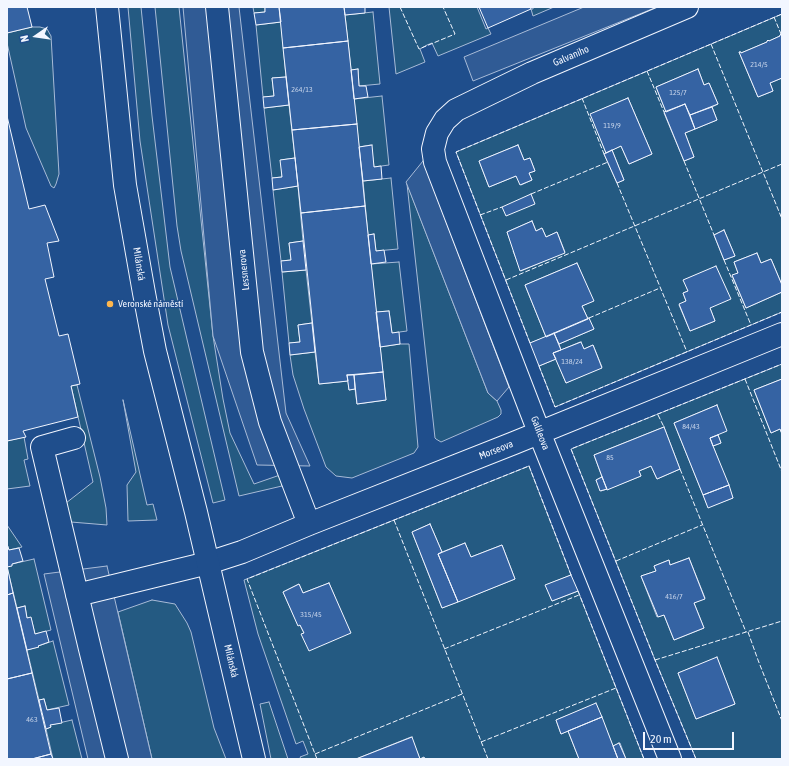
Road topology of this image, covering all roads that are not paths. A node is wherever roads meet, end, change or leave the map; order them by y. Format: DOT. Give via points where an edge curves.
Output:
graph roads {
  1 [pos="107,7"];
  2 [pos="217,7"];
  3 [pos="687,7"];
  4 [pos="456,110"];
  5 [pos="782,334"];
  6 [pos="539,432"];
  7 [pos="74,438"];
  8 [pos="309,524"];
  9 [pos="208,563"];
  10 [pos="77,595"];
  11 [pos="117,759"];
  12 [pos="254,759"];
  13 [pos="670,759"];
  1 -- 9 [label="street, Milánská" via="125,185 144,293 155,351"];
  2 -- 8 [label="street, Lessnerova" via="252,352 270,422"];
  3 -- 4 [label="street, Galvaniho" via="532,73"];
  4 -- 6 [label="street, Galileova" via="437,132 433,156"];
  5 -- 6 [label="street, Morseova"];
  6 -- 8 [label="street, Morseova"];
  6 -- 13 [label="street, Galileova"];
  7 -- 10 [label="street" via="42,447"];
  8 -- 9 [label="street, Morseova"];
  9 -- 10 [label="street"];
  9 -- 12 [label="street, Milánská"];
  10 -- 11 [label="street"];
}
